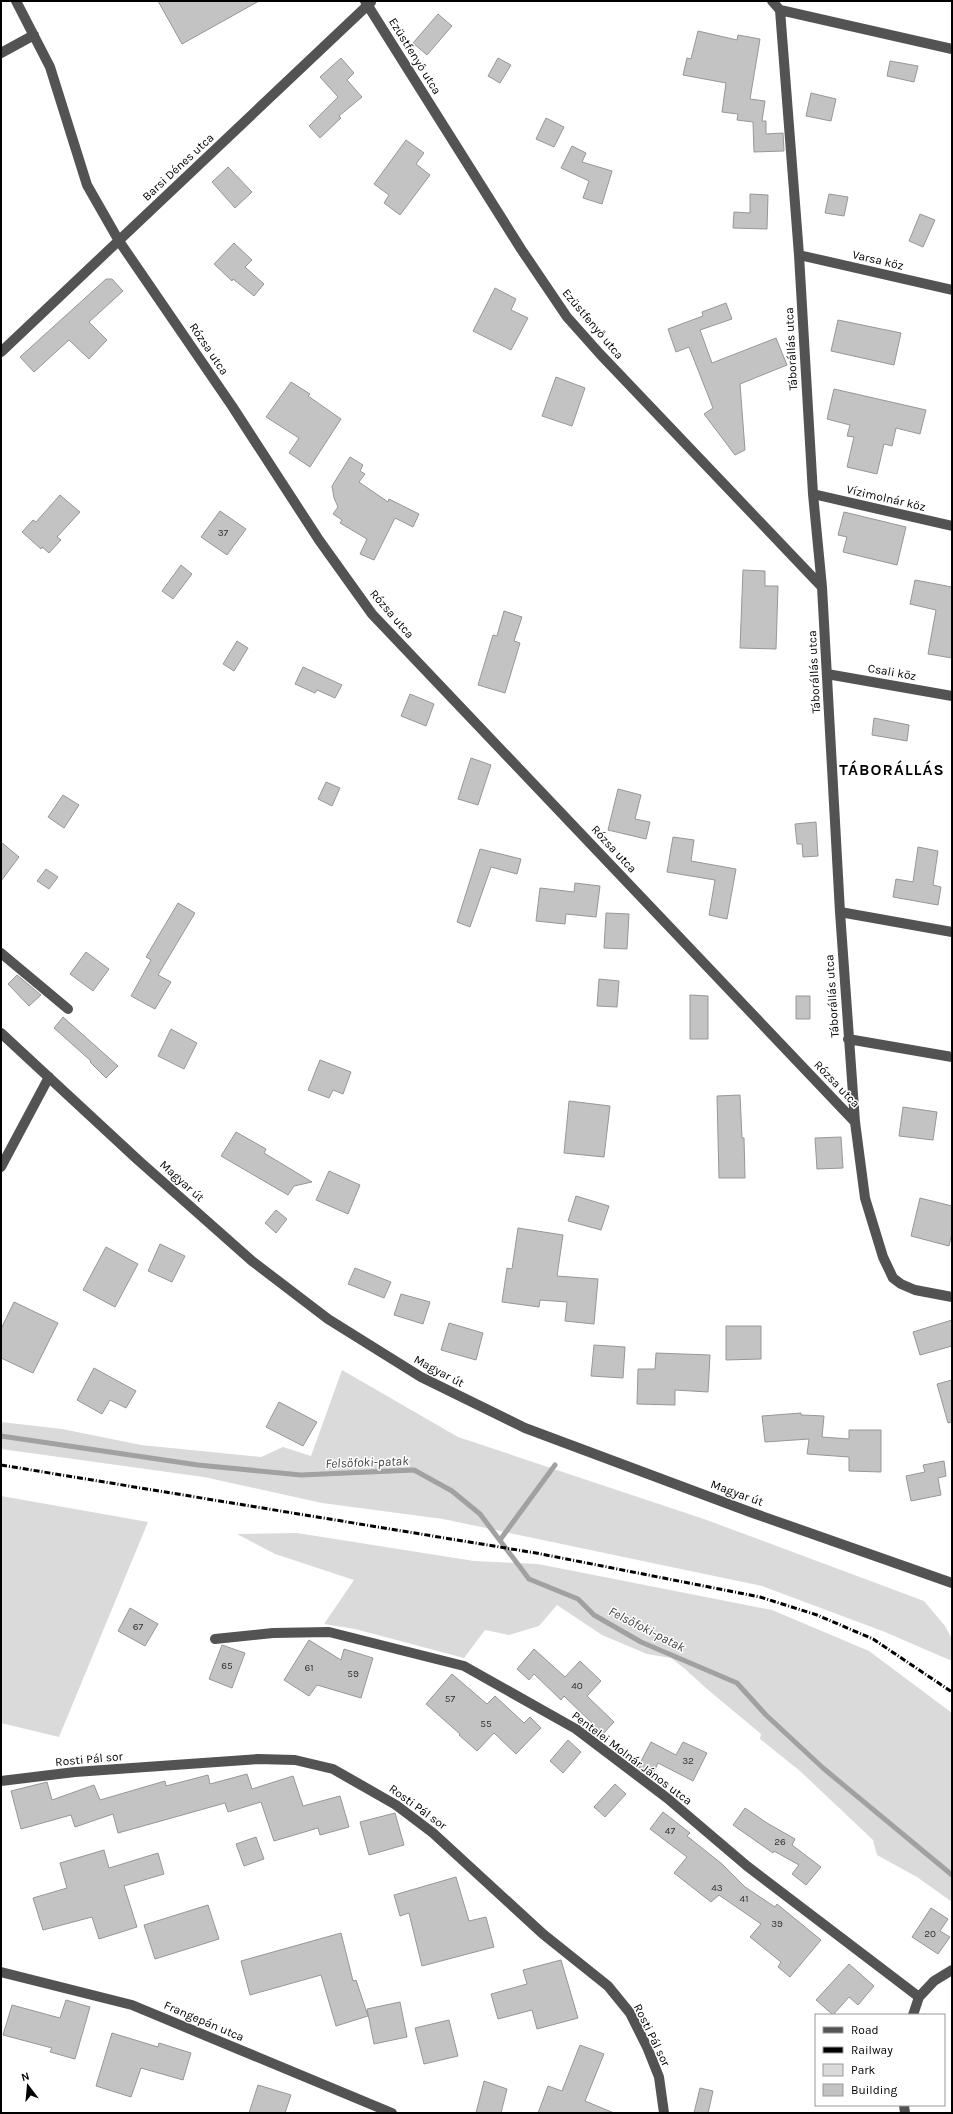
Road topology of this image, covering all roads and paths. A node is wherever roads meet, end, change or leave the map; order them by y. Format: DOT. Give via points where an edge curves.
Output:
graph roads {
  1 [pos="16,1"];
  2 [pos="772,1"];
  3 [pos="368,3"];
  4 [pos="780,10"];
  5 [pos="34,35"];
  6 [pos="952,49"];
  7 [pos="1,53"];
  8 [pos="119,241"];
  9 [pos="799,255"];
  10 [pos="952,290"];
  11 [pos="1,352"];
  12 [pos="813,494"];
  13 [pos="952,526"];
  14 [pos="822,587"];
  15 [pos="827,674"];
  16 [pos="952,696"];
  17 [pos="840,912"];
  18 [pos="952,932"];
  19 [pos="1,953"];
  20 [pos="68,1009"];
  21 [pos="1,1034"];
  22 [pos="848,1039"];
  23 [pos="952,1057"];
  24 [pos="49,1077"];
  25 [pos="855,1122"];
  26 [pos="1,1166"];
  27 [pos="952,1297"];
  28 [pos="952,1583"];
  29 [pos="214,1639"];
  30 [pos="1,1780"];
  31 [pos="952,1970"];
  32 [pos="1,1972"];
  33 [pos="918,1997"];
  34 [pos="913,2014"];
  35 [pos="392,2113"];
  36 [pos="664,2113"];
  1 -- 5 [label="street, Rózsa utca"];
  2 -- 4 [label="street"];
  3 -- 8 [label="street, Barsi Dénes utca"];
  3 -- 14 [label="street, Ezüstfenyő utca" via="521,249 567,317"];
  4 -- 6 [label="street"];
  4 -- 9 [label="street, Táborállás utca"];
  5 -- 7 [label="street"];
  5 -- 8 [label="street, Rózsa utca" via="50,67 87,185"];
  8 -- 11 [label="street, Barsi Dénes utca"];
  8 -- 25 [label="street, Rózsa utca" via="232,406 319,540 372,614"];
  9 -- 10 [label="street, Varsa köz"];
  9 -- 12 [label="street, Táborállás utca"];
  12 -- 13 [label="street, Vízimolnár köz"];
  12 -- 14 [label="street, Táborállás utca"];
  14 -- 15 [label="street, Táborállás utca"];
  15 -- 16 [label="street, Csali köz"];
  15 -- 17 [label="street, Táborállás utca"];
  17 -- 18 [label="street"];
  17 -- 22 [label="street, Táborállás utca"];
  19 -- 20 [label="street"];
  21 -- 24 [label="street, Magyar út"];
  22 -- 23 [label="street"];
  22 -- 25 [label="street, Táborállás utca"];
  24 -- 26 [label="street"];
  24 -- 28 [label="street, Magyar út" via="252,1261 334,1323 421,1377 525,1428 750,1512"];
  25 -- 27 [label="street, Táborállás utca" via="865,1198 882,1256 893,1278 915,1290"];
  29 -- 33 [label="street, Pentelei Molnár János utca" via="273,1633 329,1632 464,1666 576,1729 667,1798 747,1866"];
  30 -- 36 [label="street, Rosti Pál sor" via="258,1759 295,1760 333,1769 396,1805 433,1833 543,1934 608,1986 630,2013 646,2047 659,2077"];
  31 -- 33 [label="street" via="934,1981"];
  32 -- 35 [label="street, Frangepán utca" via="132,2005"];
  33 -- 34 [label="street"];
}
